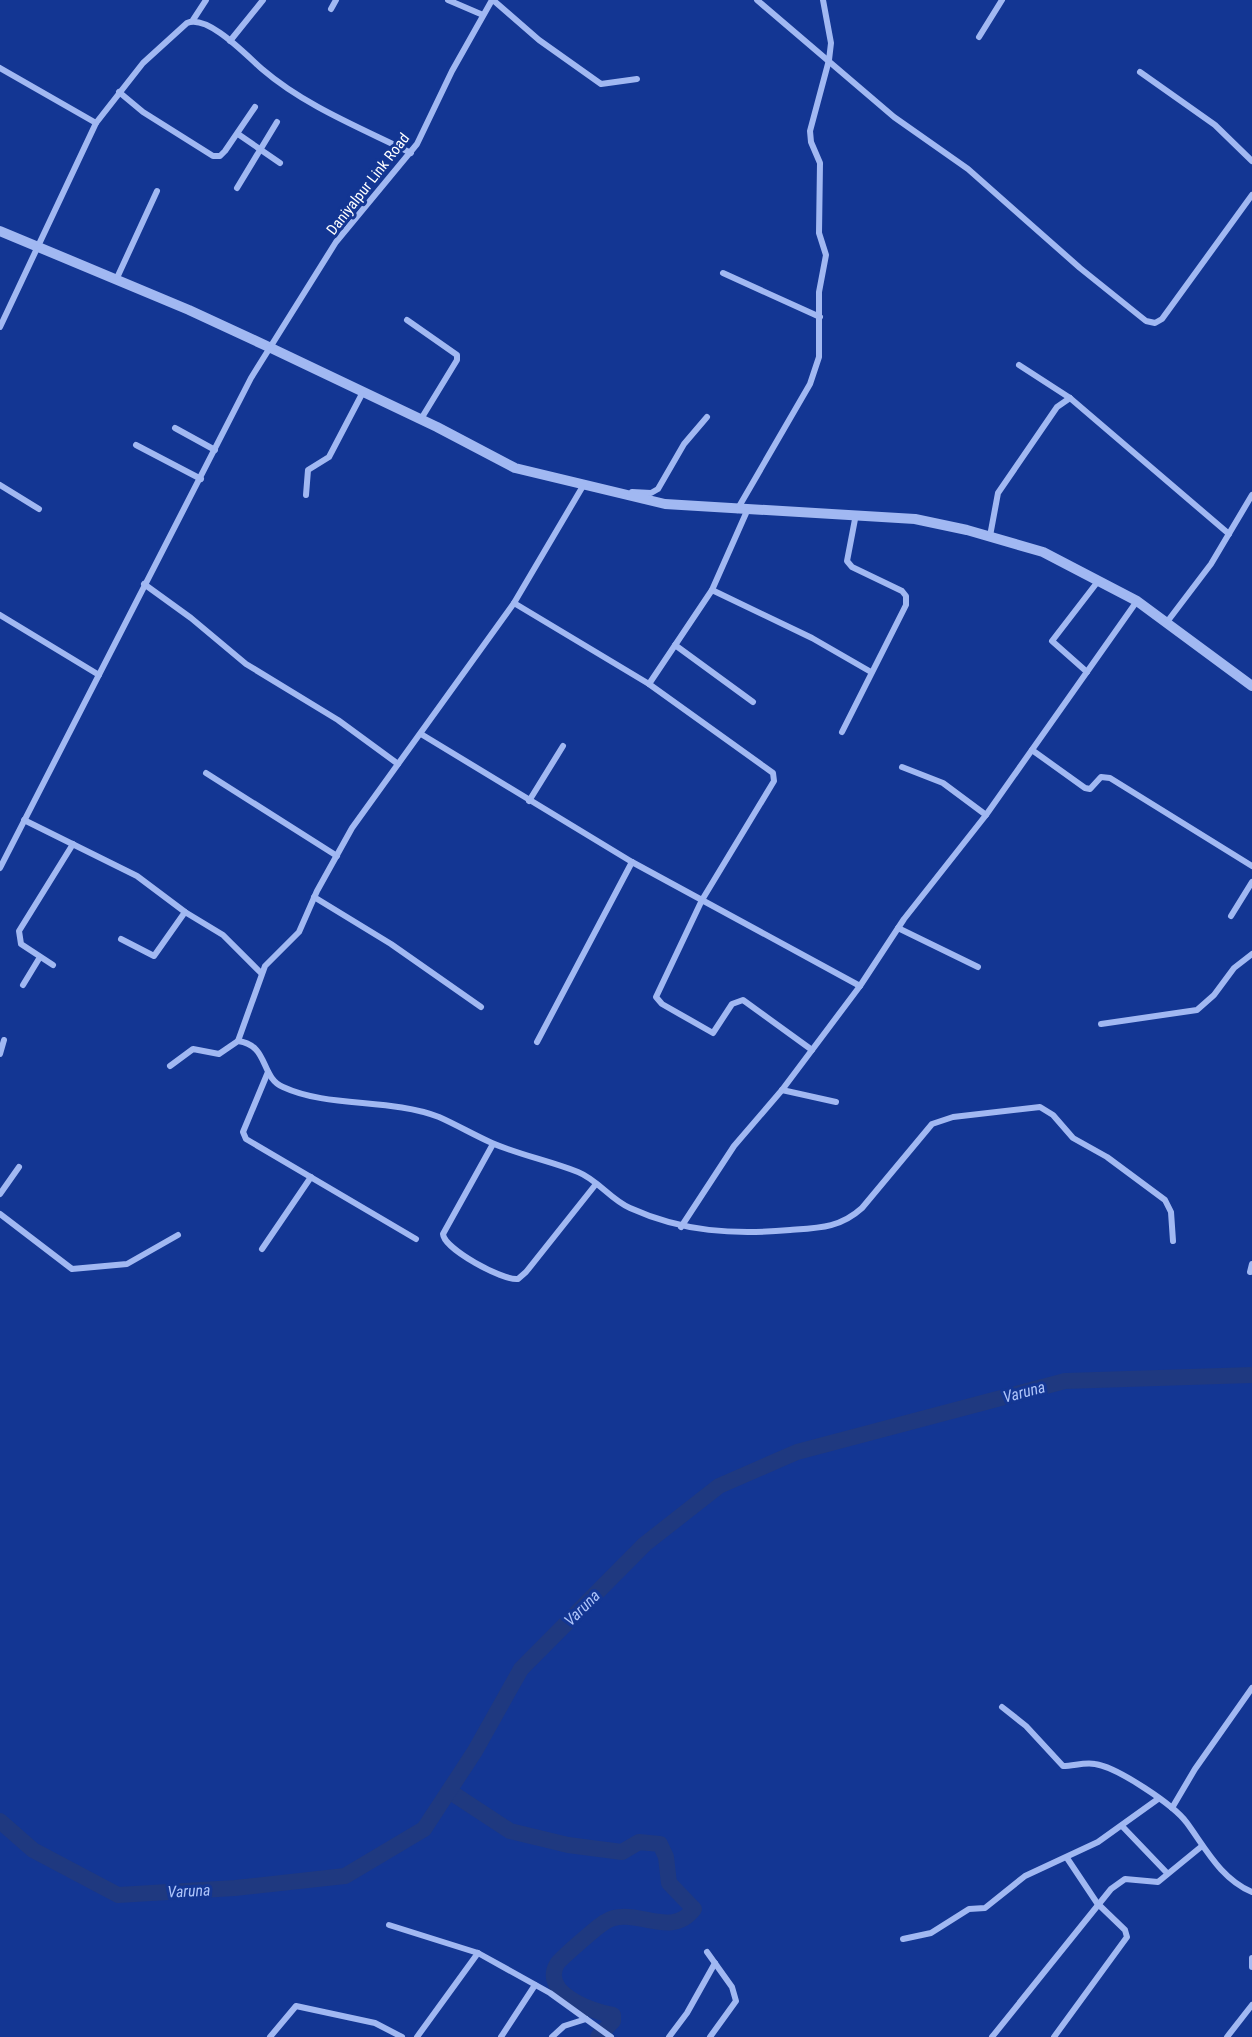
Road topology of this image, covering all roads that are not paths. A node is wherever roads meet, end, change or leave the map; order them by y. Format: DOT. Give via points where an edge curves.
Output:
graph roads {
  1 [pos="206,0"];
  2 [pos="263,0"];
  3 [pos="336,0"];
  4 [pos="448,0"];
  5 [pos="493,0"];
  6 [pos="757,0"];
  7 [pos="823,0"];
  8 [pos="1002,0"];
  9 [pos="331,9"];
  10 [pos="483,15"];
  11 [pos="193,20"];
  12 [pos="980,37"];
  13 [pos="230,40"];
  14 [pos="827,58"];
  15 [pos="0,68"];
  16 [pos="1140,72"];
  17 [pos="637,80"];
  18 [pos="119,92"];
  19 [pos="255,106"];
  20 [pos="277,122"];
  21 [pos="96,123"];
  22 [pos="238,134"];
  23 [pos="261,150"];
  24 [pos="411,153"];
  25 [pos="1252,161"];
  26 [pos="280,163"];
  27 [pos="237,188"];
  28 [pos="157,191"];
  29 [pos="1252,195"];
  30 [pos="0,231"];
  31 [pos="39,247"];
  32 [pos="723,273"];
  33 [pos="116,279"];
  34 [pos="820,317"];
  35 [pos="407,320"];
  36 [pos="0,327"];
  37 [pos="271,348"];
  38 [pos="1019,364"];
  39 [pos="363,392"];
  40 [pos="1070,398"];
  41 [pos="707,417"];
  42 [pos="421,419"];
  43 [pos="175,428"];
  44 [pos="136,445"];
  45 [pos="215,450"];
  46 [pos="201,479"];
  47 [pos="0,485"];
  48 [pos="583,486"];
  49 [pos="616,493"];
  50 [pos="306,495"];
  51 [pos="1252,495"];
  52 [pos="39,509"];
  53 [pos="742,511"];
  54 [pos="856,514"];
  55 [pos="1229,534"];
  56 [pos="990,536"];
  57 [pos="1099,580"];
  58 [pos="144,584"];
  59 [pos="712,590"];
  60 [pos="1137,601"];
  61 [pos="514,603"];
  62 [pos="0,615"];
  63 [pos="1167,622"];
  64 [pos="675,645"];
  65 [pos="871,672"];
  66 [pos="1087,672"];
  67 [pos="99,675"];
  68 [pos="649,684"];
  69 [pos="1252,686"];
  70 [pos="753,702"];
  71 [pos="842,732"];
  72 [pos="421,734"];
  73 [pos="563,746"];
  74 [pos="1032,750"];
  75 [pos="398,764"];
  76 [pos="902,767"];
  77 [pos="206,773"];
  78 [pos="529,801"];
  79 [pos="986,815"];
  80 [pos="24,820"];
  81 [pos="73,844"];
  82 [pos="337,856"];
  83 [pos="632,861"];
  84 [pos="1252,866"];
  85 [pos="0,868"];
  86 [pos="1252,882"];
  87 [pos="314,897"];
  88 [pos="702,900"];
  89 [pos="184,912"];
  90 [pos="1231,916"];
  91 [pos="898,928"];
  92 [pos="120,939"];
  93 [pos="1252,954"];
  94 [pos="40,957"];
  95 [pos="54,964"];
  96 [pos="978,967"];
  97 [pos="261,973"];
  98 [pos="23,985"];
  99 [pos="860,986"];
  100 [pos="481,1007"];
  101 [pos="1101,1024"];
  102 [pos="4,1040"];
  103 [pos="238,1041"];
  104 [pos="537,1042"];
  105 [pos="812,1050"];
  106 [pos="0,1054"];
  107 [pos="170,1066"];
  108 [pos="268,1072"];
  109 [pos="782,1089"];
  110 [pos="836,1102"];
  111 [pos="493,1144"];
  112 [pos="19,1167"];
  113 [pos="311,1177"];
  114 [pos="596,1184"];
  115 [pos="0,1194"];
  116 [pos="0,1214"];
  117 [pos="681,1227"];
  118 [pos="178,1235"];
  119 [pos="416,1239"];
  120 [pos="1173,1241"];
  121 [pos="262,1249"];
  122 [pos="1252,1264"];
  123 [pos="1250,1272"];
  124 [pos="1252,1688"];
  125 [pos="1002,1707"];
  126 [pos="1158,1799"];
  127 [pos="1172,1808"];
  128 [pos="1122,1826"];
  129 [pos="1202,1846"];
  130 [pos="1066,1858"];
  131 [pos="1167,1873"];
  132 [pos="1252,1892"];
  133 [pos="1097,1903"];
  134 [pos="389,1925"];
  135 [pos="903,1939"];
  136 [pos="707,1952"];
  137 [pos="478,1953"];
  138 [pos="1252,1958"];
  139 [pos="715,1963"];
  140 [pos="1252,1967"];
  141 [pos="536,1985"];
  142 [pos="1252,2005"];
  143 [pos="586,2019"];
  144 [pos="610,2036"];
  145 [pos="270,2037"];
  146 [pos="402,2037"];
  147 [pos="417,2037"];
  148 [pos="501,2037"];
  149 [pos="552,2037"];
  150 [pos="669,2037"];
  151 [pos="710,2037"];
  152 [pos="992,2037"];
  153 [pos="1054,2037"];
  154 [pos="1227,2037"];
  1 -- 11 [label="street"];
  2 -- 13 [label="street"];
  3 -- 9 [label="street"];
  4 -- 10 [label="street"];
  5 -- 10 [label="street, Daniyalpur Link Road"];
  5 -- 17 [label="street" via="539,40 601,84"];
  6 -- 14 [label="street"];
  7 -- 14 [label="street" via="831,43"];
  8 -- 12 [label="street"];
  10 -- 24 [label="street, Daniyalpur Link Road"];
  11 -- 13 [label="street"];
  11 -- 18 [label="street" via="157,49"];
  13 -- 24 [label="street" via="296,94"];
  14 -- 29 [label="street" via="894,117 975,176 1146,321 1155,323 1162,319"];
  14 -- 34 [label="street" via="810,131 820,163 819,233 826,255 819,292"];
  15 -- 21 [label="street"];
  16 -- 25 [label="street" via="1215,125"];
  18 -- 21 [label="street"];
  18 -- 22 [label="street" via="150,117 213,156 220,156"];
  19 -- 22 [label="street"];
  20 -- 23 [label="street"];
  21 -- 31 [label="street"];
  22 -- 23 [label="street"];
  23 -- 26 [label="street"];
  23 -- 27 [label="street"];
  24 -- 37 [label="street, Daniyalpur Link Road" via="336,242"];
  28 -- 33 [label="street"];
  30 -- 31 [label="street"];
  31 -- 33 [label="street"];
  31 -- 36 [label="street"];
  32 -- 34 [label="street"];
  33 -- 37 [label="street"];
  34 -- 53 [label="street" via="821,345 816,371"];
  35 -- 42 [label="street" via="457,355"];
  37 -- 39 [label="street"];
  37 -- 45 [label="street, Daniyalpur Link Road" via="251,378"];
  38 -- 40 [label="street"];
  39 -- 42 [label="street"];
  39 -- 50 [label="street" via="329,457 308,470"];
  40 -- 55 [label="street"];
  40 -- 56 [label="street" via="1057,407 998,493"];
  41 -- 49 [label="street" via="655,492"];
  42 -- 48 [label="street" via="515,468"];
  43 -- 45 [label="street"];
  44 -- 46 [label="street"];
  45 -- 46 [label="street, Daniyalpur Link Road"];
  46 -- 58 [label="street, Daniyalpur Link Road"];
  47 -- 52 [label="street"];
  48 -- 49 [label="street"];
  48 -- 61 [label="street"];
  49 -- 53 [label="street" via="665,504"];
  51 -- 55 [label="street"];
  53 -- 54 [label="street"];
  53 -- 59 [label="street"];
  54 -- 56 [label="street" via="915,519"];
  54 -- 65 [label="street" via="847,561 906,596 906,605"];
  55 -- 63 [label="street"];
  56 -- 57 [label="street" via="1043,552"];
  57 -- 60 [label="street"];
  57 -- 66 [label="street" via="1052,641"];
  58 -- 67 [label="street, Daniyalpur Link Road"];
  58 -- 75 [label="street" via="246,664 338,720"];
  59 -- 64 [label="street"];
  59 -- 65 [label="street" via="812,638"];
  60 -- 63 [label="street"];
  60 -- 66 [label="street"];
  61 -- 68 [label="street"];
  61 -- 72 [label="street"];
  62 -- 67 [label="street"];
  63 -- 69 [label="street"];
  64 -- 68 [label="street"];
  64 -- 70 [label="street"];
  65 -- 71 [label="street"];
  66 -- 74 [label="street"];
  67 -- 80 [label="street, Daniyalpur Link Road"];
  68 -- 88 [label="street" via="769,769 774,777"];
  72 -- 75 [label="street"];
  72 -- 78 [label="street"];
  73 -- 78 [label="street"];
  74 -- 79 [label="street"];
  74 -- 84 [label="street" via="1085,788 1093,787 1101,777 1110,778"];
  75 -- 82 [label="street"];
  76 -- 79 [label="street" via="943,783"];
  77 -- 82 [label="street"];
  78 -- 83 [label="street"];
  79 -- 91 [label="street"];
  80 -- 81 [label="street"];
  80 -- 85 [label="street, Daniyalpur Link Road"];
  81 -- 89 [label="street" via="137,876"];
  81 -- 94 [label="street" via="19,931 21,944"];
  82 -- 87 [label="street"];
  83 -- 88 [label="street"];
  83 -- 104 [label="street"];
  86 -- 90 [label="street"];
  87 -- 97 [label="street" via="299,932"];
  87 -- 100 [label="street" via="391,944"];
  88 -- 99 [label="street"];
  88 -- 105 [label="street" via="657,993 659,1001 713,1033 732,1004 743,1000"];
  89 -- 92 [label="street" via="154,956"];
  89 -- 97 [label="street" via="223,935"];
  91 -- 96 [label="street"];
  91 -- 99 [label="street"];
  93 -- 101 [label="street" via="1234,968 1197,1010"];
  94 -- 95 [label="street"];
  94 -- 98 [label="street"];
  97 -- 103 [label="street"];
  99 -- 105 [label="street"];
  102 -- 106 [label="street"];
  103 -- 107 [label="street" via="219,1054 193,1049"];
  103 -- 108 [label="street" via="261,1054"];
  105 -- 109 [label="street"];
  108 -- 111 [label="street" via="275,1082 293,1091 424,1113"];
  108 -- 113 [label="street" via="243,1136"];
  109 -- 110 [label="street"];
  109 -- 117 [label="street" via="734,1146"];
  111 -- 114 [label="street" via="580,1173"];
  111 -- 114 [label="street" via="443,1234 448,1246 502,1277 518,1279 526,1272"];
  112 -- 115 [label="street"];
  113 -- 119 [label="street"];
  113 -- 121 [label="street"];
  114 -- 117 [label="street" via="625,1206"];
  116 -- 118 [label="street" via="72,1269 127,1264"];
  117 -- 120 [label="street" via="744,1234 834,1227 862,1208 932,1124 953,1117 1040,1107 1053,1115 1073,1138 1107,1157 1165,1200 1172,1212"];
  122 -- 123 [label="street"];
  124 -- 127 [label="street"];
  125 -- 126 [label="street" via="1026,1726 1063,1766 1100,1765"];
  126 -- 127 [label="street"];
  126 -- 128 [label="street"];
  127 -- 129 [label="street"];
  128 -- 130 [label="street"];
  128 -- 131 [label="street"];
  129 -- 131 [label="street"];
  129 -- 132 [label="street" via="1228,1878"];
  130 -- 133 [label="street"];
  130 -- 135 [label="street" via="1025,1876 985,1908 969,1908 932,1933"];
  131 -- 133 [label="street" via="1152,1883 1125,1880"];
  133 -- 152 [label="street"];
  133 -- 153 [label="street" via="1127,1936"];
  134 -- 137 [label="street"];
  136 -- 139 [label="street"];
  137 -- 141 [label="street"];
  137 -- 147 [label="street"];
  138 -- 140 [label="street"];
  139 -- 150 [label="street"];
  139 -- 151 [label="street" via="732,1987 736,2001"];
  141 -- 143 [label="street"];
  141 -- 148 [label="street"];
  142 -- 154 [label="street"];
  143 -- 144 [label="street"];
  143 -- 149 [label="street" via="564,2026"];
  145 -- 146 [label="street" via="296,2006 375,2023"];
}
